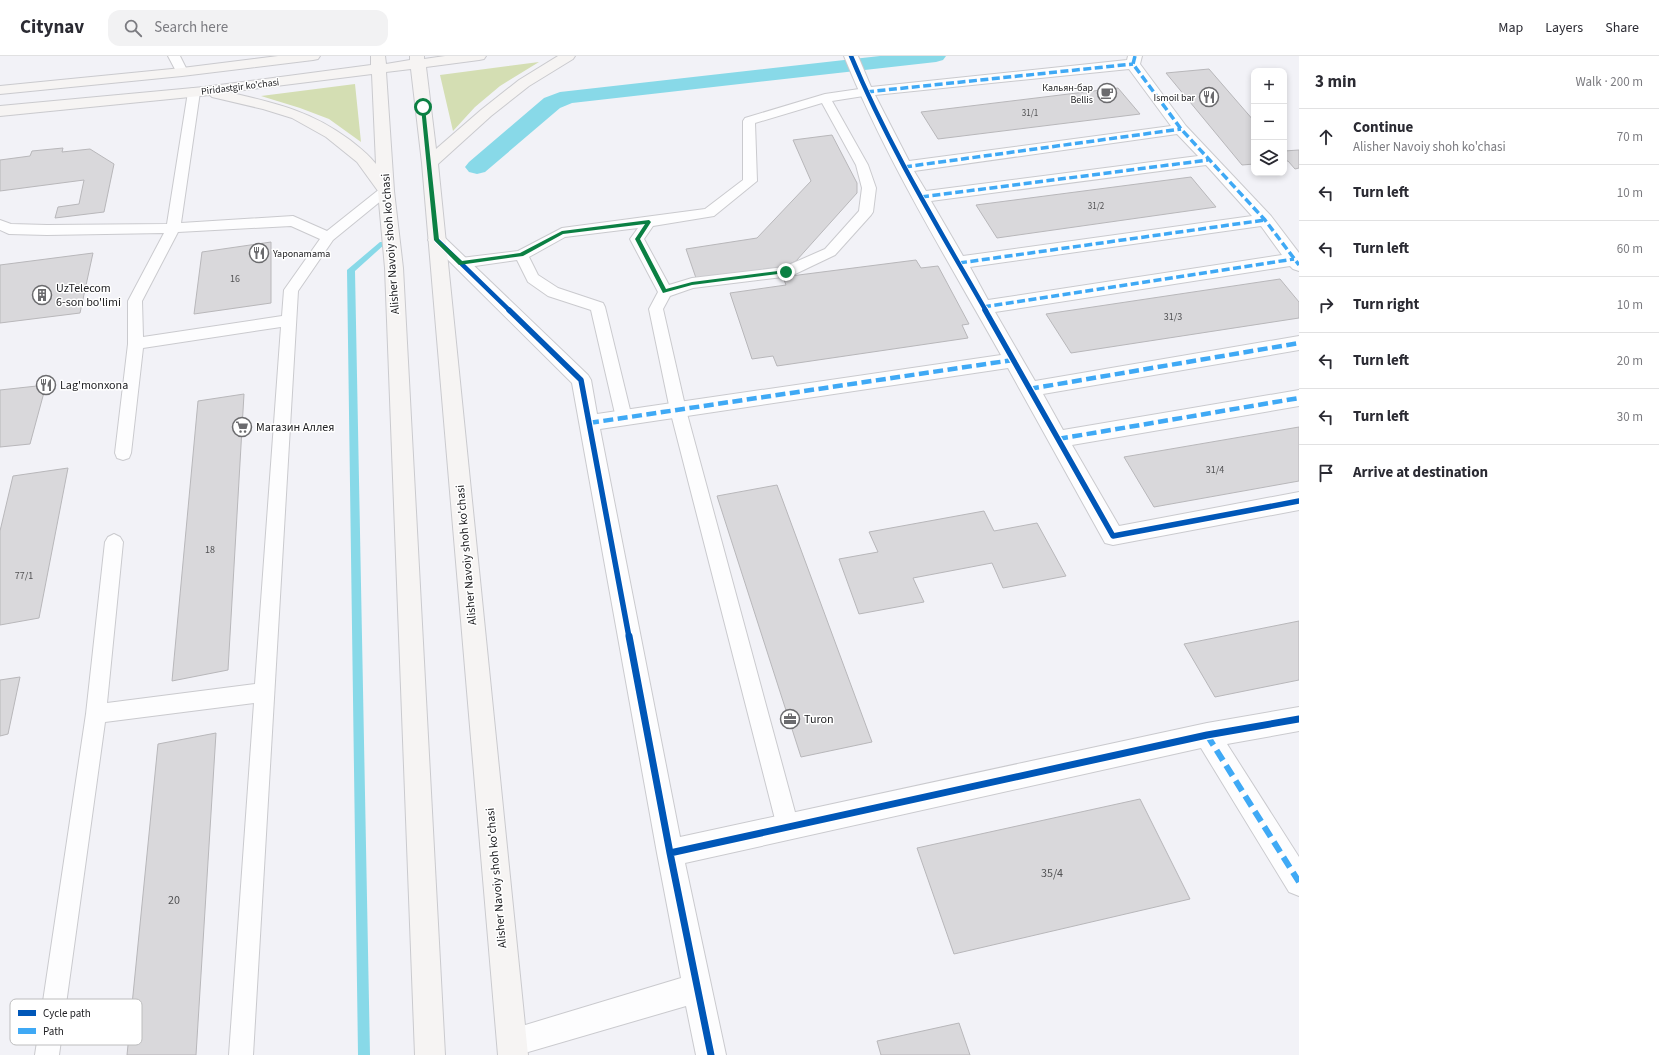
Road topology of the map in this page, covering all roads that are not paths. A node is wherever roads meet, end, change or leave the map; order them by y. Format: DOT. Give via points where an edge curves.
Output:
graph roads {
  1 [pos="174,56"];
  2 [pos="236,56"];
  3 [pos="313,56"];
  4 [pos="479,56"];
  5 [pos="568,56"];
  6 [pos="418,60"];
  7 [pos="1134,60"];
  8 [pos="853,61"];
  9 [pos="379,63"];
  10 [pos="213,68"];
  11 [pos="182,72"];
  12 [pos="0,90"];
  13 [pos="199,91"];
  14 [pos="866,92"];
  15 [pos="825,98"];
  16 [pos="0,111"];
  17 [pos="1181,129"];
  18 [pos="1208,160"];
  19 [pos="430,163"];
  20 [pos="904,167"];
  21 [pos="386,191"];
  22 [pos="921,197"];
  23 [pos="1265,220"];
  24 [pos="649,222"];
  25 [pos="0,225"];
  26 [pos="173,228"];
  27 [pos="328,237"];
  28 [pos="437,240"];
  29 [pos="521,254"];
  30 [pos="1297,262"];
  31 [pos="461,263"];
  32 [pos="959,263"];
  33 [pos="665,292"];
  34 [pos="983,307"];
  35 [pos="290,320"];
  36 [pos="1299,343"];
  37 [pos="136,344"];
  38 [pos="1013,360"];
  39 [pos="1029,389"];
  40 [pos="1299,398"];
  41 [pos="678,410"];
  42 [pos="624,418"];
  43 [pos="589,423"];
  44 [pos="1058,439"];
  45 [pos="123,453"];
  46 [pos="1299,501"];
  47 [pos="114,542"];
  48 [pos="265,692"];
  49 [pos="96,714"];
  50 [pos="1299,719"];
  51 [pos="1207,735"];
  52 [pos="788,827"];
  53 [pos="670,853"];
  54 [pos="1299,882"];
  55 [pos="697,988"];
  56 [pos="55,999"];
  57 [pos="48,1045"];
  58 [pos="512,1049"];
  59 [pos="47,1055"];
  60 [pos="241,1055"];
  61 [pos="430,1055"];
  62 [pos="710,1055"];
  1 -- 11 [label="lane"];
  2 -- 10 [label="main road"];
  3 -- 10 [label="main road, Piridastgir ko'chasi"];
  4 -- 6 [label="main road, Piridastgir ko'chasi"];
  5 -- 19 [label="main road" via="524,83"];
  6 -- 9 [label="main road, Piridastgir ko'chasi"];
  6 -- 19 [label="main road, Alisher Navoiy shoh ko'chasi"];
  7 -- 14 [label="street"];
  7 -- 17 [label="street"];
  8 -- 14 [label="street"];
  9 -- 13 [label="main road, Piridastgir ko'chasi"];
  9 -- 21 [label="main road, Alisher Navoiy shoh ko'chasi"];
  10 -- 11 [label="main road, Piridastgir ko'chasi"];
  11 -- 12 [label="main road, Piridastgir ko'chasi"];
  13 -- 16 [label="main road, Piridastgir ko'chasi"];
  13 -- 21 [label="main road" via="271,107 297,115 319,126 364,159"];
  13 -- 26 [label="lane"];
  14 -- 15 [label="lane"];
  14 -- 20 [label="street"];
  15 -- 24 [label="lane" via="750,121 750,181 709,213"];
  15 -- 33 [label="lane" via="862,165 869,188 866,212 830,252 786,272 692,284"];
  17 -- 18 [label="street"];
  17 -- 20 [label="street"];
  18 -- 22 [label="street"];
  18 -- 23 [label="street"];
  19 -- 28 [label="main road, Alisher Navoiy shoh ko'chasi"];
  20 -- 22 [label="street"];
  21 -- 27 [label="lane"];
  21 -- 61 [label="main road, Alisher Navoiy shoh ko'chasi" via="394,268"];
  22 -- 32 [label="street"];
  23 -- 30 [label="street"];
  23 -- 32 [label="street"];
  24 -- 29 [label="lane" via="562,233"];
  24 -- 33 [label="lane" via="637,239"];
  25 -- 26 [label="lane" via="8,229 47,230"];
  26 -- 27 [label="lane" via="293,221"];
  26 -- 37 [label="lane" via="135,301"];
  27 -- 35 [label="lane" via="291,290"];
  28 -- 31 [label="street"];
  28 -- 58 [label="main road, Alisher Navoiy shoh ko'chasi"];
  29 -- 31 [label="lane"];
  29 -- 42 [label="lane" via="533,278 553,292 598,307"];
  30 -- 34 [label="street"];
  31 -- 43 [label="street" via="581,380"];
  32 -- 34 [label="street"];
  33 -- 41 [label="lane" via="656,309"];
  34 -- 38 [label="street"];
  35 -- 37 [label="lane"];
  35 -- 48 [label="lane"];
  36 -- 39 [label="street"];
  37 -- 45 [label="lane"];
  38 -- 39 [label="street"];
  38 -- 41 [label="street"];
  39 -- 44 [label="street"];
  40 -- 44 [label="street"];
  41 -- 42 [label="street"];
  41 -- 52 [label="lane"];
  42 -- 43 [label="street"];
  43 -- 53 [label="street"];
  44 -- 46 [label="street" via="1113,536"];
  47 -- 49 [label="lane"];
  48 -- 49 [label="lane"];
  48 -- 60 [label="lane"];
  49 -- 56 [label="lane"];
  50 -- 51 [label="street"];
  51 -- 52 [label="street"];
  51 -- 54 [label="street"];
  52 -- 53 [label="street"];
  53 -- 55 [label="street"];
  55 -- 58 [label="street"];
  55 -- 62 [label="street"];
  57 -- 59 [label="lane"];
}
